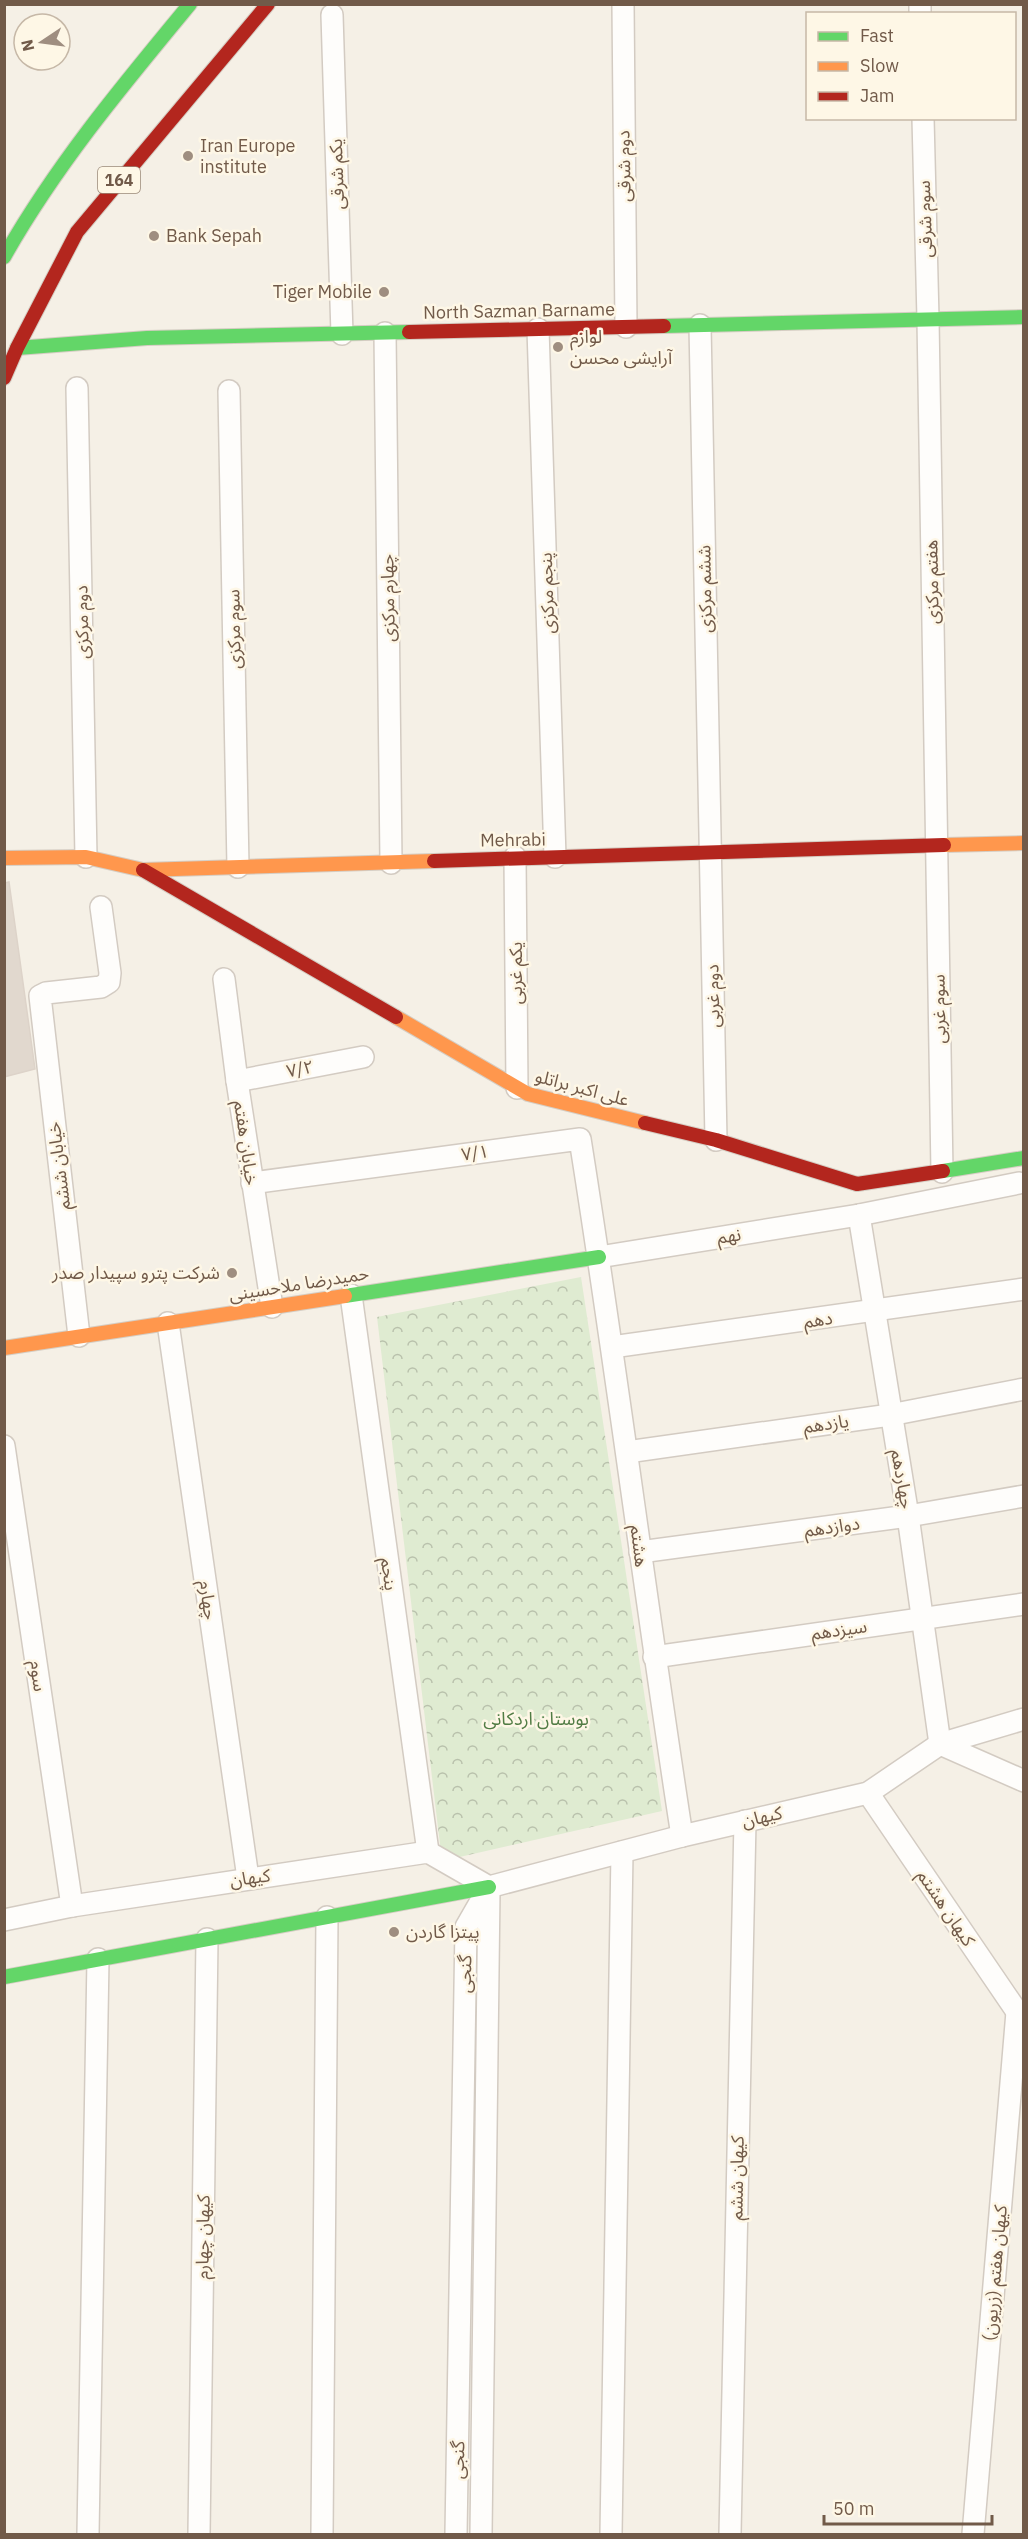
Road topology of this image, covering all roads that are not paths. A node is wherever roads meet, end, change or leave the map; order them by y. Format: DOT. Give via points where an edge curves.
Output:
graph roads {
  1 [pos="190,4"];
  2 [pos="268,4"];
  3 [pos="623,4"];
  4 [pos="332,15"];
  5 [pos="923,120"];
  6 [pos="5,255"];
  7 [pos="1023,317"];
  8 [pos="928,319"];
  9 [pos="700,325"];
  10 [pos="626,327"];
  11 [pos="538,329"];
  12 [pos="385,333"];
  13 [pos="342,334"];
  14 [pos="17,348"];
  15 [pos="4,378"];
  16 [pos="77,388"];
  17 [pos="229,391"];
  18 [pos="1023,843"];
  19 [pos="936,845"];
  20 [pos="711,852"];
  21 [pos="86,856"];
  22 [pos="515,857"];
  23 [pos="555,857"];
  24 [pos="4,858"];
  25 [pos="391,863"];
  26 [pos="238,867"];
  27 [pos="143,870"];
  28 [pos="101,907"];
  29 [pos="224,979"];
  30 [pos="363,1057"];
  31 [pos="237,1082"];
  32 [pos="517,1088"];
  33 [pos="716,1140"];
  34 [pos="1023,1158"];
  35 [pos="942,1172"];
  36 [pos="252,1183"];
  37 [pos="1019,1183"];
  38 [pos="859,1215"];
  39 [pos="599,1257"];
  40 [pos="1023,1289"];
  41 [pos="351,1295"];
  42 [pos="272,1307"];
  43 [pos="876,1312"];
  44 [pos="168,1323"];
  45 [pos="79,1336"];
  46 [pos="612,1347"];
  47 [pos="4,1348"];
  48 [pos="1023,1389"];
  49 [pos="890,1415"];
  50 [pos="4,1446"];
  51 [pos="627,1452"];
  52 [pos="1023,1496"];
  53 [pos="908,1516"];
  54 [pos="640,1552"];
  55 [pos="1023,1604"];
  56 [pos="922,1618"];
  57 [pos="654,1657"];
  58 [pos="1023,1719"];
  59 [pos="940,1744"];
  60 [pos="1023,1781"];
  61 [pos="868,1793"];
  62 [pos="745,1821"];
  63 [pos="682,1836"];
  64 [pos="428,1852"];
  65 [pos="622,1852"];
  66 [pos="248,1878"];
  67 [pos="489,1887"];
  68 [pos="72,1906"];
  69 [pos="327,1917"];
  70 [pos="4,1920"];
  71 [pos="207,1939"];
  72 [pos="98,1959"];
  73 [pos="4,1977"];
  74 [pos="1020,2017"];
  75 [pos="88,2535"];
  76 [pos="199,2535"];
  77 [pos="322,2535"];
  78 [pos="456,2535"];
  79 [pos="481,2535"];
  80 [pos="611,2535"];
  81 [pos="730,2535"];
  82 [pos="973,2535"];
  1 -- 6 [label="street" via="70,150"];
  2 -- 14 [label="street, 164" via="78,231"];
  3 -- 10 [label="street, دوم شرقی"];
  4 -- 13 [label="street, یکم شرقی"];
  5 -- 8 [label="street, سوم شرقی"];
  7 -- 8 [label="street, North Sazman Barname"];
  8 -- 9 [label="street, North Sazman Barname"];
  8 -- 19 [label="street, هفتم مرکزی"];
  9 -- 10 [label="street, North Sazman Barname"];
  9 -- 20 [label="street, ششم مرکزی"];
  10 -- 11 [label="street, North Sazman Barname"];
  11 -- 12 [label="street, North Sazman Barname"];
  11 -- 23 [label="street, پنجم مرکزی"];
  12 -- 13 [label="street, North Sazman Barname"];
  12 -- 25 [label="street, چهارم مرکزی"];
  13 -- 14 [label="street, North Sazman Barname" via="147,338"];
  14 -- 15 [label="street, 164"];
  16 -- 21 [label="street, دوم مرکزی"];
  17 -- 26 [label="street, سوم مرکزی"];
  18 -- 19 [label="street, Mehrabi"];
  19 -- 20 [label="street, Mehrabi"];
  19 -- 35 [label="street, سوم غربی"];
  20 -- 23 [label="street, Mehrabi"];
  20 -- 33 [label="street, دوم غربی"];
  21 -- 24 [label="street, Mehrabi"];
  21 -- 27 [label="street, Mehrabi"];
  22 -- 23 [label="street, Mehrabi"];
  22 -- 25 [label="street, Mehrabi"];
  22 -- 32 [label="street, یکم غربی"];
  25 -- 26 [label="street, Mehrabi"];
  26 -- 27 [label="street, Mehrabi"];
  27 -- 32 [label="street, علی اکبر براتلو"];
  28 -- 45 [label="street, خیابان ششم" via="109,982 101,987 40,996"];
  29 -- 31 [label="street, خیابان هفتم"];
  30 -- 31 [label="street, ۷/۲"];
  31 -- 36 [label="street, خیابان هفتم"];
  32 -- 33 [label="street, علی اکبر براتلو" via="528,1094"];
  33 -- 35 [label="street, علی اکبر براتلو" via="857,1184"];
  34 -- 35 [label="street, علی اکبر براتلو"];
  36 -- 39 [label="street, ۷/۱" via="580,1139"];
  36 -- 42 [label="street, خیابان هفتم"];
  37 -- 38 [label="street, نهم"];
  38 -- 39 [label="street, نهم"];
  38 -- 43 [label="street, چهاردهم"];
  39 -- 41 [label="street, حمیدرضا ملاحسینی"];
  39 -- 46 [label="street, هشتم"];
  40 -- 43 [label="street, دهم"];
  41 -- 42 [label="street, حمیدرضا ملاحسینی"];
  41 -- 64 [label="street, پنجم"];
  42 -- 44 [label="street, حمیدرضا ملاحسینی"];
  43 -- 46 [label="street, دهم"];
  43 -- 49 [label="street, چهاردهم"];
  44 -- 45 [label="street, حمیدرضا ملاحسینی"];
  44 -- 66 [label="street, چهارم"];
  45 -- 47 [label="street, حمیدرضا ملاحسینی"];
  46 -- 51 [label="street, هشتم"];
  48 -- 49 [label="street, یازدهم"];
  49 -- 51 [label="street, یازدهم"];
  49 -- 53 [label="street, چهاردهم"];
  50 -- 68 [label="street, سوم"];
  51 -- 54 [label="street, هشتم"];
  52 -- 53 [label="street, دوازدهم"];
  53 -- 54 [label="street, دوازدهم"];
  53 -- 56 [label="street, چهاردهم"];
  54 -- 57 [label="street, هشتم"];
  55 -- 56 [label="street, سیزدهم"];
  56 -- 57 [label="street, سیزدهم"];
  56 -- 59 [label="street, چهاردهم"];
  57 -- 63 [label="street, هشتم"];
  58 -- 59 [label="street, کیهان"];
  59 -- 60 [label="street"];
  59 -- 61 [label="street, کیهان"];
  61 -- 62 [label="street, کیهان"];
  61 -- 74 [label="street, کیهان هشتم"];
  62 -- 63 [label="street, کیهان"];
  62 -- 81 [label="street, کیهان ششم"];
  63 -- 65 [label="street, کیهان"];
  64 -- 66 [label="street, کیهان"];
  64 -- 67 [label="street"];
  65 -- 67 [label="street, کیهان"];
  65 -- 80 [label="street"];
  66 -- 68 [label="street, کیهان"];
  67 -- 69 [label="street, کیهان"];
  67 -- 78 [label="street, گنجی" via="466,1927"];
  67 -- 79 [label="street, گنجی"];
  68 -- 70 [label="street, کیهان"];
  69 -- 71 [label="street, کیهان"];
  69 -- 77 [label="street"];
  71 -- 72 [label="street, کیهان"];
  71 -- 76 [label="street, کیهان چهارم"];
  72 -- 73 [label="street, کیهان"];
  72 -- 75 [label="street"];
  74 -- 82 [label="street, کیهان هفتم (زریون)"];
}
